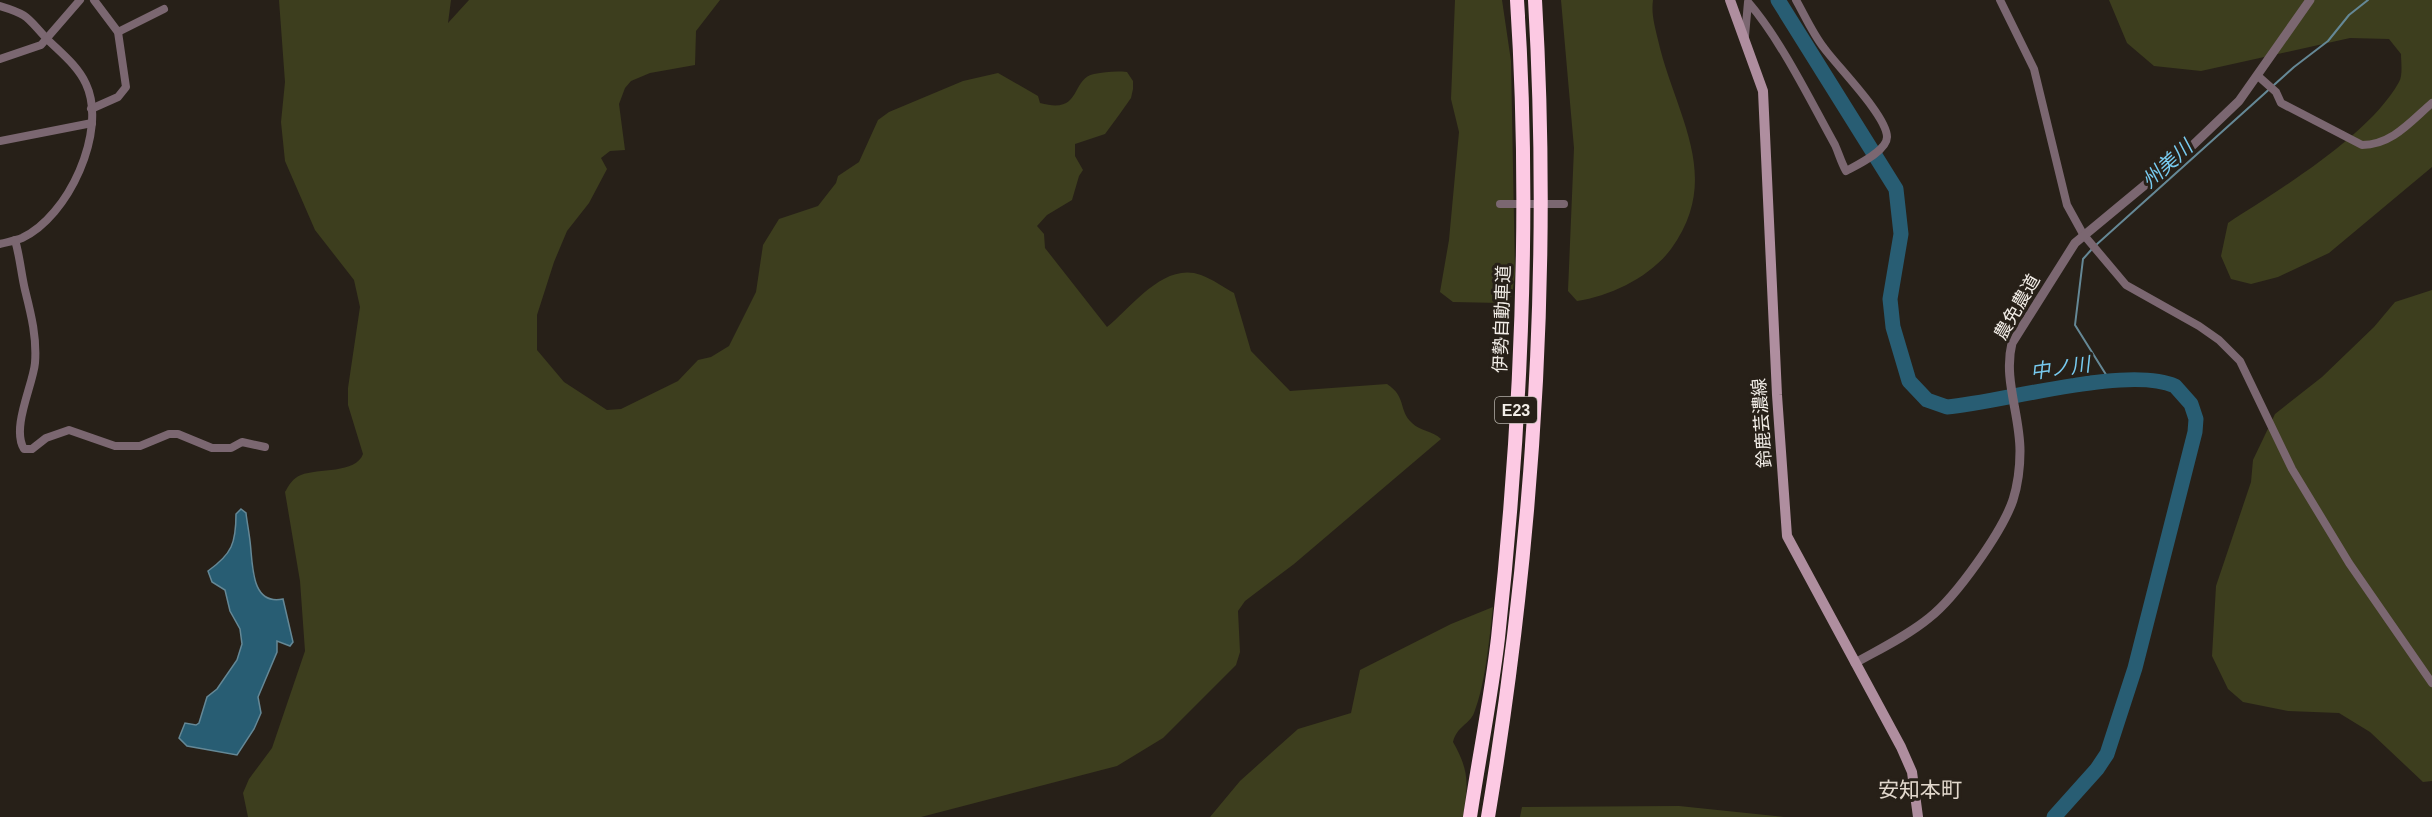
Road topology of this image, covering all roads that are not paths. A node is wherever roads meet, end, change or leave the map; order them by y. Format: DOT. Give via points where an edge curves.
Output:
graph roads {
  1 [pos="80,0"];
  2 [pos="94,0"];
  3 [pos="1517,0"];
  4 [pos="1535,0"];
  5 [pos="1730,0"];
  6 [pos="1796,0"];
  7 [pos="2001,0"];
  8 [pos="2310,0"];
  9 [pos="0,6"];
  10 [pos="164,9"];
  11 [pos="118,32"];
  12 [pos="46,38"];
  13 [pos="1744,38"];
  14 [pos="0,59"];
  15 [pos="2258,76"];
  16 [pos="2432,103"];
  17 [pos="91,109"];
  18 [pos="92,123"];
  19 [pos="0,141"];
  20 [pos="1500,204"];
  21 [pos="1564,204"];
  22 [pos="2083,234"];
  23 [pos="15,240"];
  24 [pos="1,243"];
  25 [pos="265,447"];
  26 [pos="1855,663"];
  27 [pos="2432,683"];
  28 [pos="1470,817"];
  29 [pos="1488,817"];
  30 [pos="1918,817"];
  1 -- 12 [label="street"];
  2 -- 11 [label="street"];
  3 -- 28 [label="highway, 伊勢自動車道 / E23" via="1522,166 1519,369 1498,639"];
  4 -- 29 [label="highway, 伊勢自動車道 / E23" via="1540,248 1534,441 1515,637"];
  5 -- 13 [label="main road, 鈴鹿芸濃線"];
  6 -- 13 [label="street" via="1823,47 1884,124 1888,138 1884,147 1846,171 1797,78 1748,2"];
  7 -- 22 [label="street" via="2034,69 2067,205"];
  8 -- 15 [label="street, 農免農道"];
  9 -- 12 [label="street" via="22,12"];
  10 -- 11 [label="street"];
  11 -- 17 [label="street" via="125,91"];
  12 -- 14 [label="street" via="41,45"];
  12 -- 17 [label="street" via="79,72 90,95"];
  13 -- 26 [label="main road, 鈴鹿芸濃線" via="1763,91 1787,536"];
  15 -- 16 [label="street" via="2276,92 2281,103 2362,144 2391,139"];
  15 -- 22 [label="street, 農免農道" via="2239,101 2192,146"];
  17 -- 18 [label="street"];
  18 -- 19 [label="street"];
  18 -- 23 [label="street" via="91,139 69,192 43,224"];
  20 -- 21 [label="street"];
  22 -- 26 [label="street, 農免農道" via="2012,343 2010,383 2020,448 2017,484 2000,526 1942,607 1910,632"];
  22 -- 27 [label="street" via="2126,285 2199,326 2240,361 2292,469 2349,563"];
  23 -- 24 [label="street"];
  23 -- 25 [label="street" via="35,344 35,366 21,432 24,449 32,449 45,438 69,429 115,446 140,446 178,434 212,448 231,448 242,442"];
  26 -- 30 [label="main road, 鈴鹿芸濃線" via="1912,772"];
}
